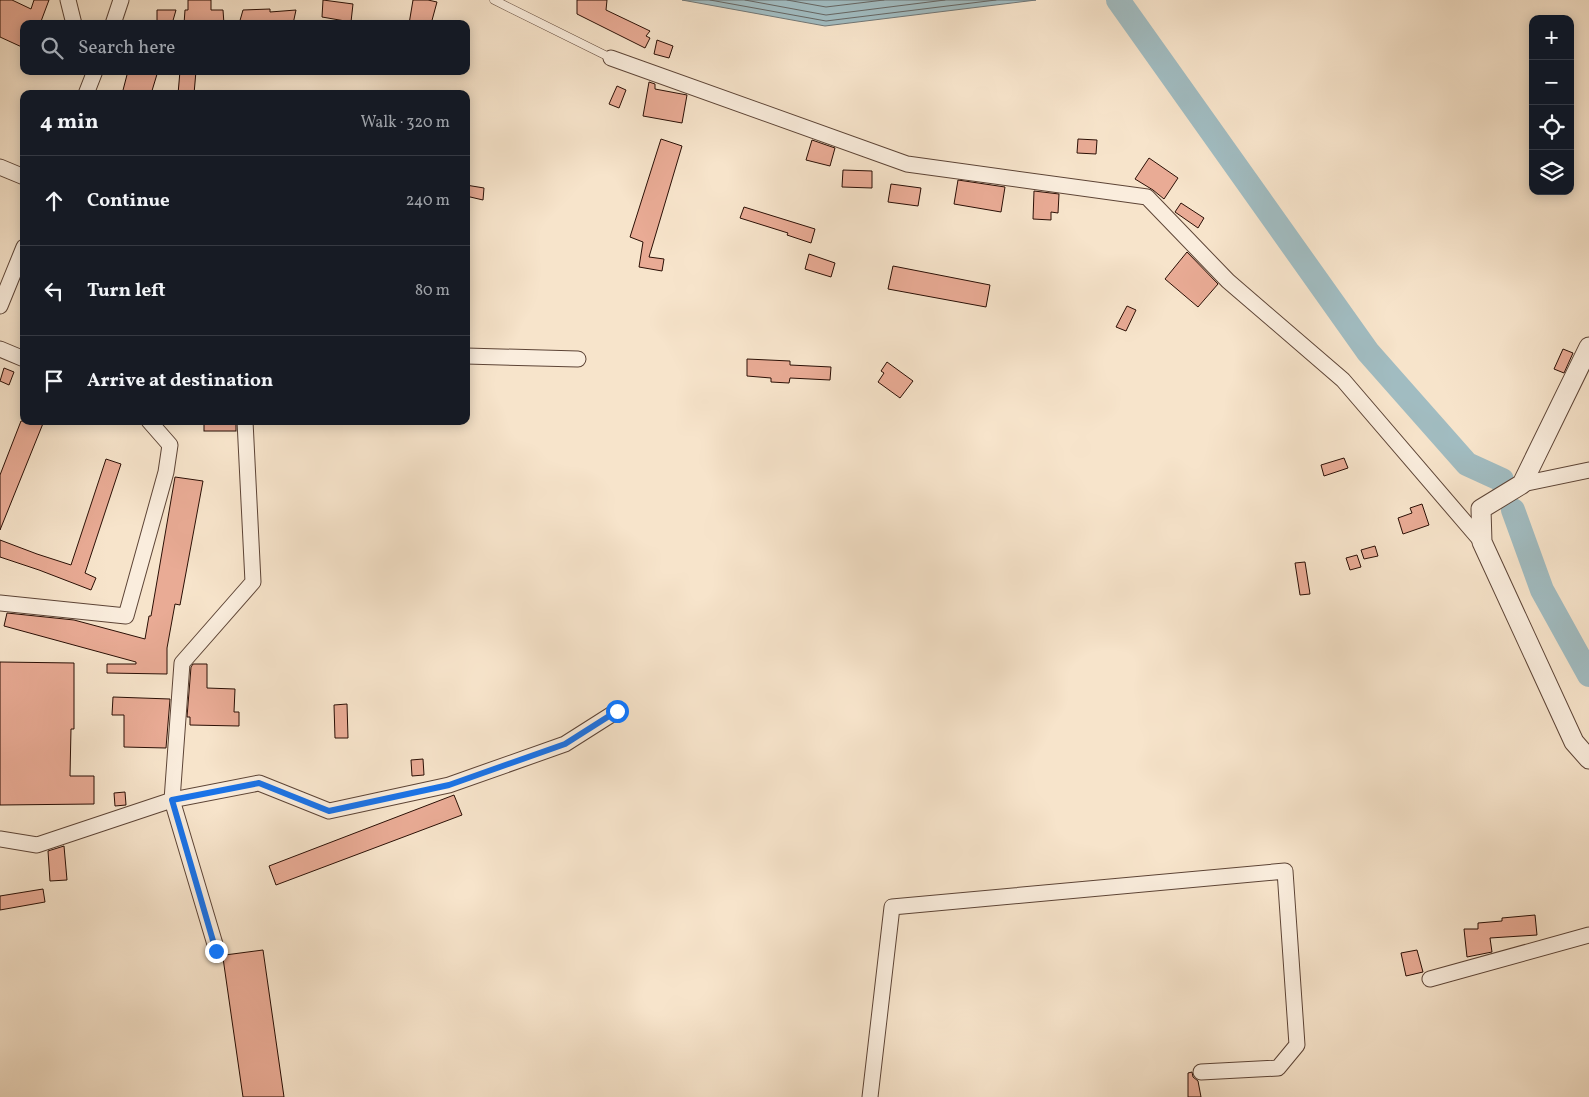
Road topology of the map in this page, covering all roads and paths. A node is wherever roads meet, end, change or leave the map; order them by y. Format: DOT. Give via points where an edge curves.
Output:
graph roads {
  1 [pos="68,0"];
  2 [pos="121,0"];
  3 [pos="494,0"];
  4 [pos="73,20"];
  5 [pos="114,20"];
  6 [pos="611,58"];
  7 [pos="0,167"];
  8 [pos="20,175"];
  9 [pos="20,258"];
  10 [pos="0,306"];
  11 [pos="1589,347"];
  12 [pos="0,349"];
  13 [pos="470,356"];
  14 [pos="20,357"];
  15 [pos="578,359"];
  16 [pos="152,425"];
  17 [pos="245,425"];
  18 [pos="1589,470"];
  19 [pos="1522,484"];
  20 [pos="1482,542"];
  21 [pos="0,603"];
  22 [pos="617,711"];
  23 [pos="1589,759"];
  24 [pos="172,800"];
  25 [pos="0,839"];
  26 [pos="1589,935"];
  27 [pos="216,951"];
  28 [pos="1430,979"];
  29 [pos="1201,1072"];
  30 [pos="870,1097"];
  1 -- 4 [label="street"];
  2 -- 5 [label="street"];
  3 -- 6 [label="lane"];
  6 -- 20 [label="street" via="907,164 1147,197 1228,281 1343,380"];
  7 -- 8 [label="street"];
  9 -- 10 [label="street"];
  11 -- 19 [label="street"];
  12 -- 14 [label="street"];
  13 -- 15 [label="street"];
  16 -- 21 [label="street" via="170,445 166,472 126,616"];
  17 -- 24 [label="street" via="253,582 182,663"];
  18 -- 19 [label="street"];
  19 -- 20 [label="street" via="1481,509"];
  20 -- 23 [label="street" via="1574,742"];
  22 -- 24 [label="street" via="565,744 449,785 329,811 259,783"];
  24 -- 25 [label="street" via="37,845"];
  24 -- 27 [label="street"];
  26 -- 28 [label="street"];
  29 -- 30 [label="street" via="1278,1068 1297,1045 1285,871 892,907"];
}
